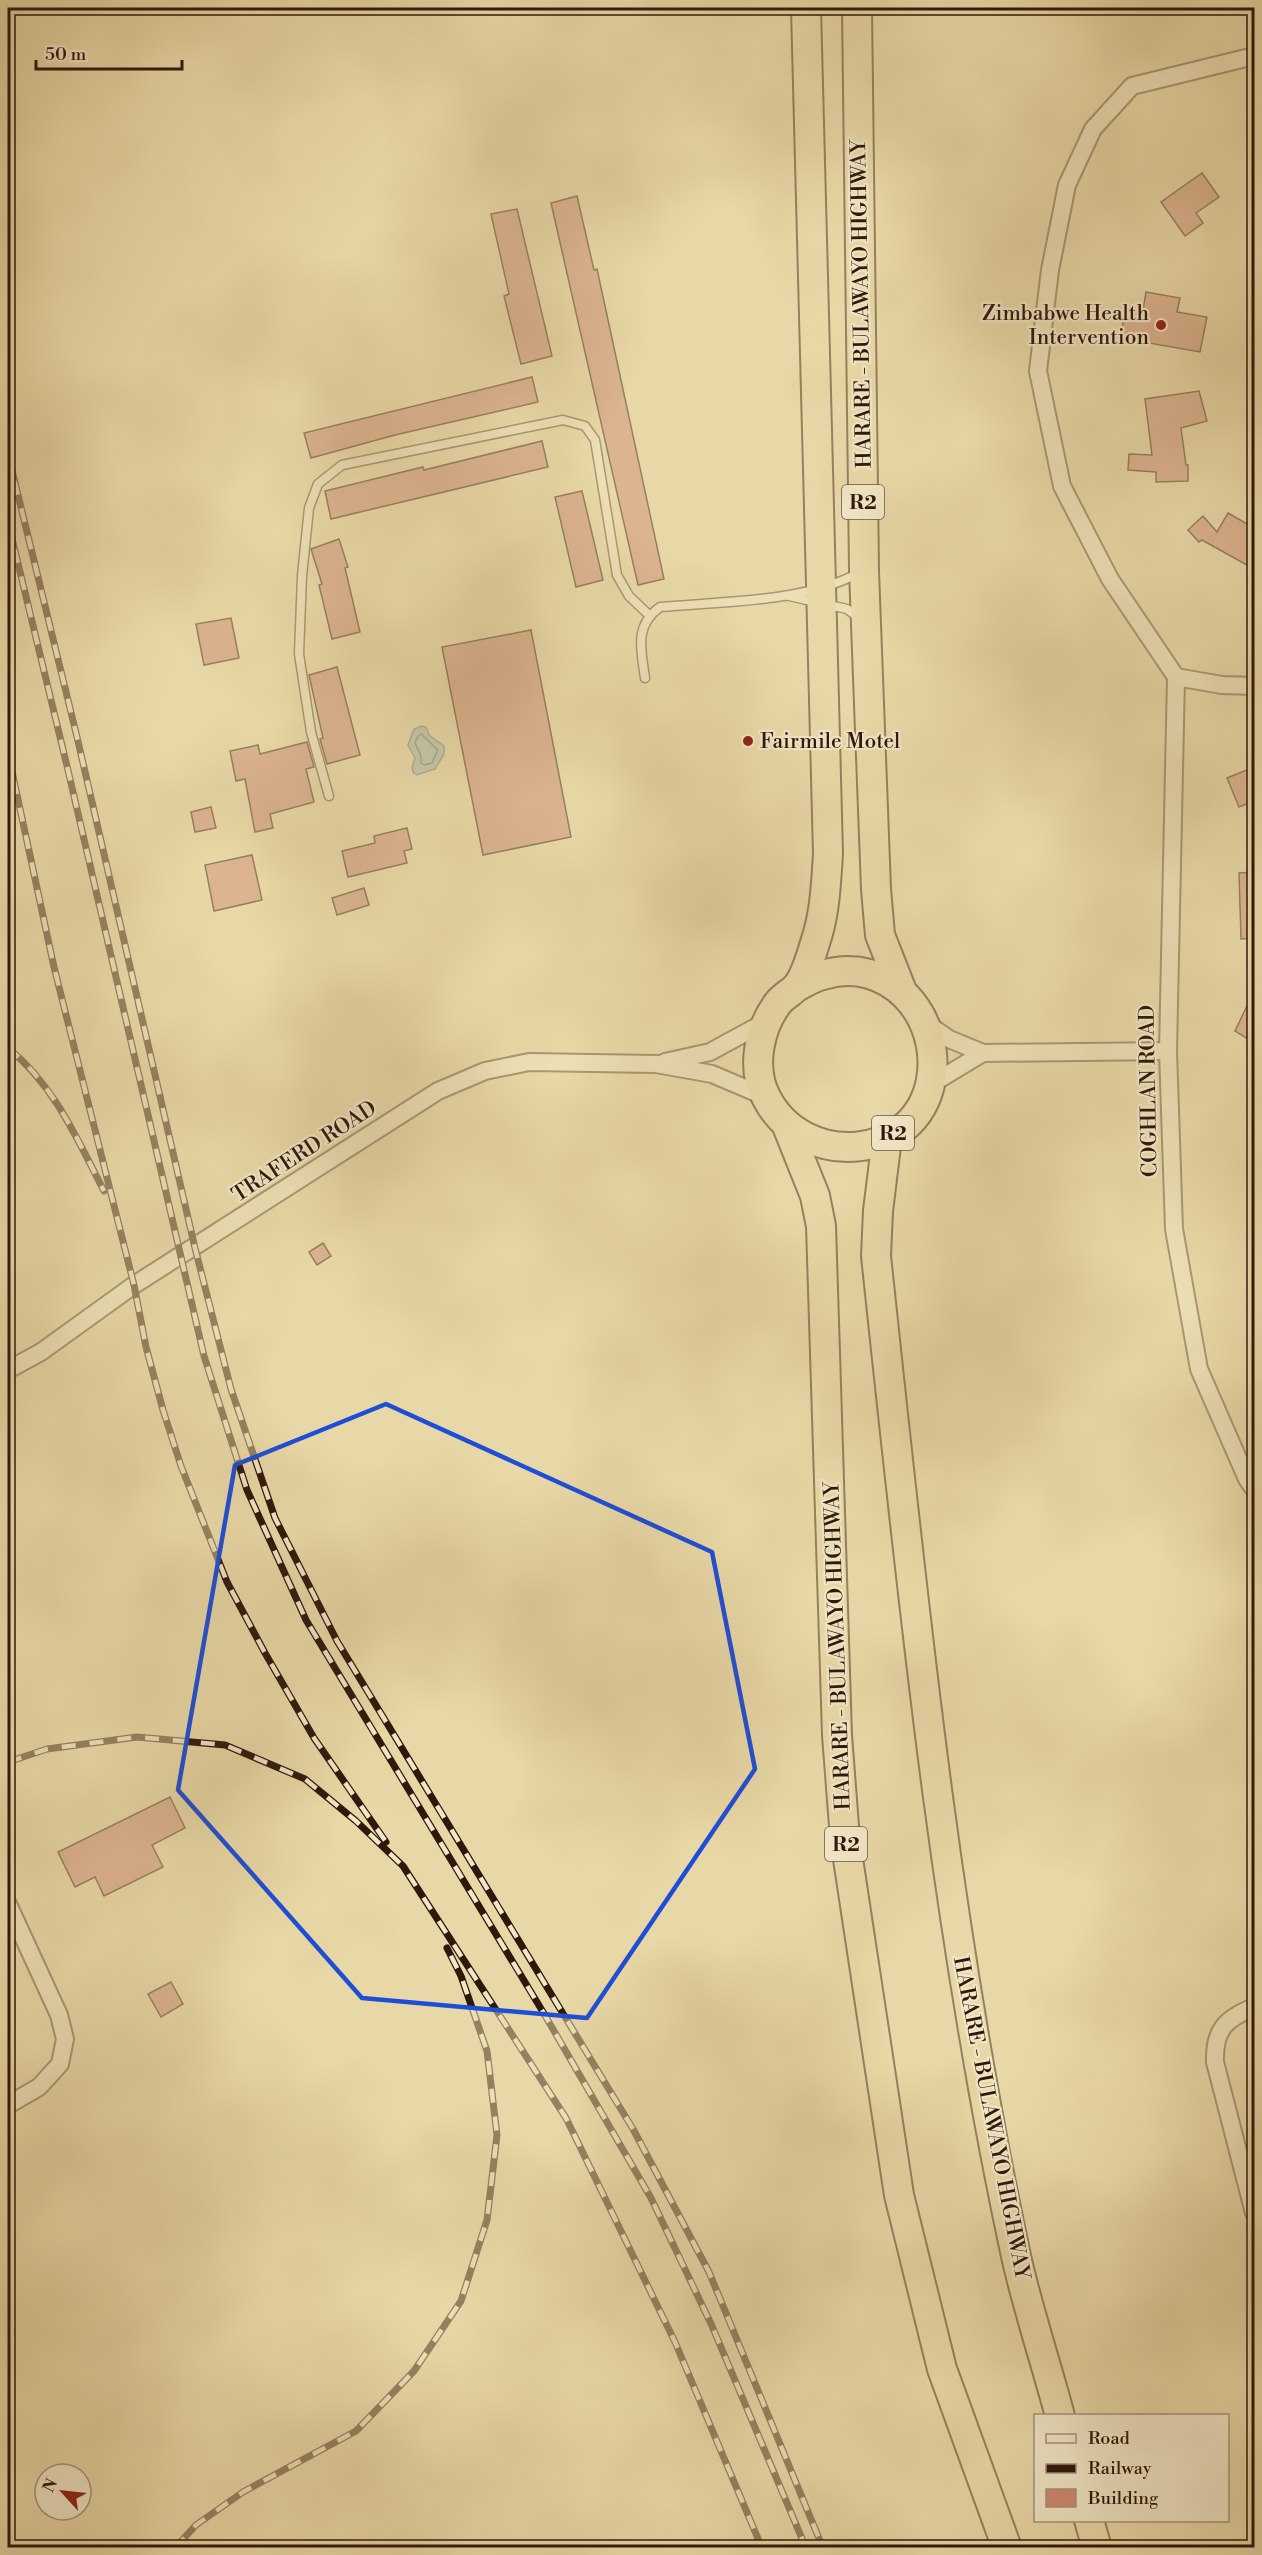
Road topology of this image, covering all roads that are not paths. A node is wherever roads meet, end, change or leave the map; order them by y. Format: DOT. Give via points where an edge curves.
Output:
graph roads {
  1 [pos="806,8"];
  2 [pos="857,8"];
  3 [pos="1254,56"];
  4 [pos="864,571"];
  5 [pos="821,595"];
  6 [pos="789,596"];
  7 [pos="649,615"];
  8 [pos="866,623"];
  9 [pos="1176,677"];
  10 [pos="645,678"];
  11 [pos="1254,686"];
  12 [pos="329,796"];
  13 [pos="798,986"];
  14 [pos="902,991"];
  15 [pos="767,1021"];
  16 [pos="926,1023"];
  17 [pos="1168,1051"];
  18 [pos="983,1053"];
  19 [pos="656,1064"];
  20 [pos="930,1085"];
  21 [pos="766,1097"];
  22 [pos="787,1126"];
  23 [pos="887,1138"];
  24 [pos="8,1370"];
  25 [pos="1254,1489"];
  26 [pos="8,1904"];
  27 [pos="1254,2007"];
  28 [pos="8,2105"];
  29 [pos="1254,2213"];
  30 [pos="1060,2414"];
  31 [pos="1090,2522"];
  32 [pos="1006,2547"];
  33 [pos="1097,2547"];
  1 -- 5 [label="highway, HARARE - BULAWAYO HIGHWAY / R2"];
  2 -- 4 [label="highway, HARARE - BULAWAYO HIGHWAY / R2"];
  3 -- 9 [label="street" via="1132,86 1093,129 1067,185 1050,270 1038,371 1062,486 1110,579"];
  4 -- 5 [label="lane"];
  4 -- 8 [label="highway, HARARE - BULAWAYO HIGHWAY / R2"];
  5 -- 6 [label="lane"];
  5 -- 6 [label="lane"];
  5 -- 8 [label="lane"];
  5 -- 13 [label="highway, HARARE - BULAWAYO HIGHWAY / R2" via="828,854 825,906"];
  6 -- 7 [label="lane" via="660,606"];
  7 -- 10 [label="lane" via="640,644"];
  7 -- 12 [label="lane" via="629,596 617,575 595,440 585,426 563,420 342,465 318,484 309,508 302,576 299,654 311,732"];
  8 -- 14 [label="highway, HARARE - BULAWAYO HIGHWAY / R2" via="880,934"];
  9 -- 11 [label="street"];
  9 -- 17 [label="street, COGHLAN ROAD"];
  13 -- 14 [label="highway, HARARE - BULAWAYO HIGHWAY / R2" via="823,975 851,972 878,977"];
  13 -- 15 [label="highway, HARARE - BULAWAYO HIGHWAY / R2" via="779,1001"];
  14 -- 16 [label="highway, HARARE - BULAWAYO HIGHWAY / R2"];
  15 -- 19 [label="street, TRAFERD ROAD" via="710,1052"];
  15 -- 21 [label="highway, HARARE - BULAWAYO HIGHWAY / R2" via="759,1046 759,1072"];
  16 -- 18 [label="street" via="949,1039"];
  16 -- 20 [label="highway, HARARE - BULAWAYO HIGHWAY / R2" via="934,1065"];
  17 -- 18 [label="street"];
  17 -- 25 [label="street, COGHLAN ROAD" via="1174,1230 1200,1369"];
  18 -- 20 [label="street"];
  19 -- 21 [label="street, TRAFERD ROAD" via="712,1074"];
  19 -- 24 [label="street, TRAFERD ROAD" via="529,1062 485,1071 438,1091"];
  20 -- 23 [label="highway, HARARE - BULAWAYO HIGHWAY / R2" via="920,1107"];
  21 -- 22 [label="highway, HARARE - BULAWAYO HIGHWAY / R2"];
  22 -- 23 [label="highway, HARARE - BULAWAYO HIGHWAY / R2" via="810,1141 835,1148 861,1147"];
  22 -- 32 [label="highway, HARARE - BULAWAYO HIGHWAY / R2" via="816,1196 821,1226 838,1746 845,1839 899,2195 942,2368"];
  23 -- 30 [label="highway, HARARE - BULAWAYO HIGHWAY / R2" via="876,1256 928,1730 964,1980 1010,2224"];
  26 -- 28 [label="street" via="65,2039 60,2064 39,2086"];
  27 -- 29 [label="street" via="1239,2013 1223,2027 1214,2042 1215,2062"];
  31 -- 33 [label="highway"];
}
